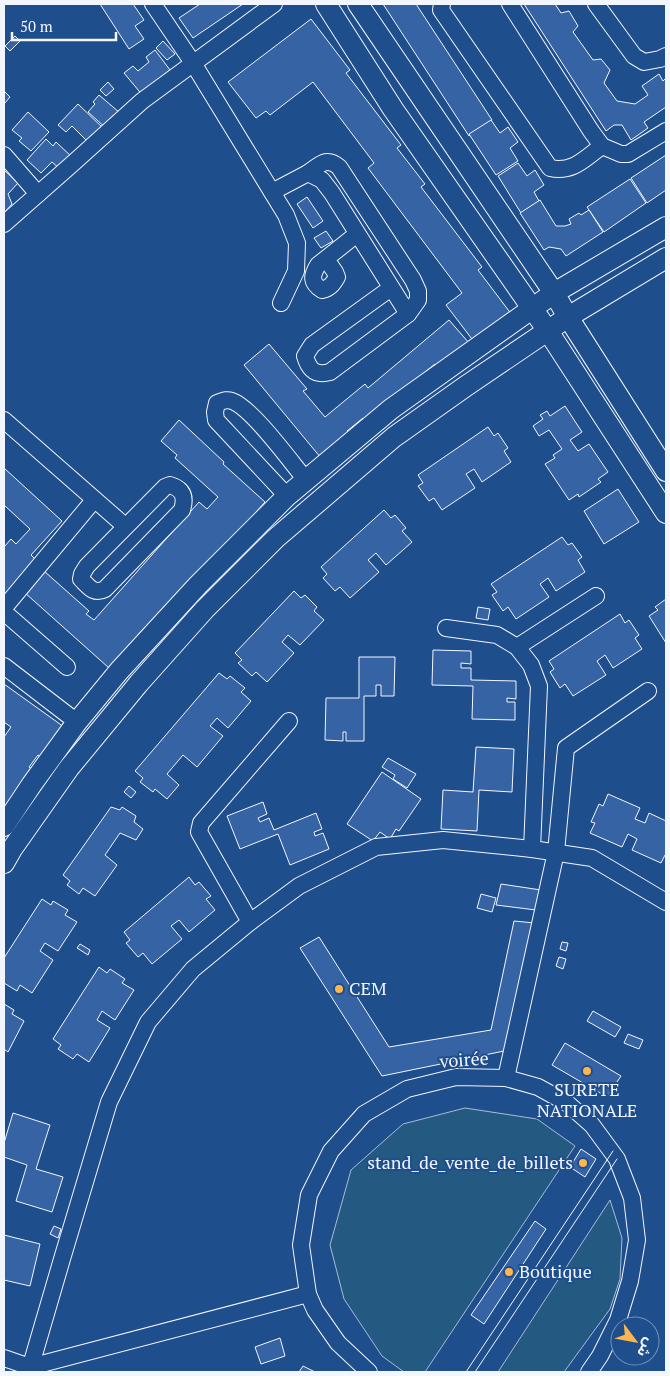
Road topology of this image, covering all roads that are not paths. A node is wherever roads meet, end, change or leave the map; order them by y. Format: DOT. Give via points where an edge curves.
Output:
graph roads {
  1 [pos="153,4"];
  2 [pos="274,4"];
  3 [pos="326,4"];
  4 [pos="358,4"];
  5 [pos="442,4"];
  6 [pos="510,4"];
  7 [pos="596,4"];
  8 [pos="666,56"];
  9 [pos="193,63"];
  10 [pos="666,130"];
  11 [pos="602,146"];
  12 [pos="4,155"];
  13 [pos="308,173"];
  14 [pos="272,192"];
  15 [pos="38,194"];
  16 [pos="4,224"];
  17 [pos="666,227"];
  18 [pos="357,234"];
  19 [pos="666,258"];
  20 [pos="326,259"];
  21 [pos="391,288"];
  22 [pos="554,293"];
  23 [pos="281,303"];
  24 [pos="532,310"];
  25 [pos="408,314"];
  26 [pos="568,317"];
  27 [pos="548,331"];
  28 [pos="4,420"];
  29 [pos="666,471"];
  30 [pos="306,480"];
  31 [pos="287,496"];
  32 [pos="94,500"];
  33 [pos="666,513"];
  34 [pos="125,526"];
  35 [pos="596,596"];
  36 [pos="4,610"];
  37 [pos="446,628"];
  38 [pos="517,647"];
  39 [pos="4,666"];
  40 [pos="67,667"];
  41 [pos="648,691"];
  42 [pos="289,721"];
  43 [pos="77,722"];
  44 [pos="4,826"];
  45 [pos="532,849"];
  46 [pos="556,852"];
  47 [pos="4,863"];
  48 [pos="666,902"];
  49 [pos="250,922"];
  50 [pos="506,1078"];
  51 [pos="308,1294"];
  52 [pos="4,1358"];
  53 [pos="30,1370"];
  54 [pos="369,1372"];
  55 [pos="589,1372"];
  1 -- 9 [label="street"];
  2 -- 9 [label="street"];
  3 -- 24 [label="main road"];
  4 -- 22 [label="main road"];
  5 -- 11 [label="street" via="441,10 550,168 570,168"];
  6 -- 11 [label="street"];
  7 -- 8 [label="street" via="634,56 644,62"];
  9 -- 14 [label="street"];
  9 -- 15 [label="street" via="142,101"];
  10 -- 11 [label="street" via="628,154"];
  12 -- 15 [label="street"];
  13 -- 14 [label="street"];
  13 -- 18 [label="street" via="322,180"];
  13 -- 25 [label="street" via="326,161 339,167 413,280 418,300"];
  14 -- 23 [label="street" via="297,243 296,271"];
  15 -- 16 [label="street"];
  17 -- 22 [label="main road"];
  18 -- 20 [label="street"];
  18 -- 21 [label="street"];
  19 -- 26 [label="main road"];
  21 -- 25 [label="street"];
  21 -- 25 [label="street" via="312,345 305,356 308,365 322,374 330,372"];
  22 -- 24 [label="main road"];
  22 -- 26 [label="main road"];
  24 -- 27 [label="main road"];
  24 -- 30 [label="main road" via="391,409"];
  26 -- 27 [label="main road"];
  26 -- 29 [label="main road"];
  27 -- 33 [label="main road"];
  27 -- 47 [label="main road" via="394,437 276,538 204,609 139,683 69,768"];
  28 -- 32 [label="street"];
  30 -- 31 [label="main road"];
  30 -- 31 [label="street" via="243,408 232,401 218,403 216,420"];
  31 -- 43 [label="main road" via="198,585"];
  32 -- 34 [label="street"];
  32 -- 36 [label="street"];
  34 -- 34 [label="street" via="165,487 174,485 182,493 182,510 105,589 94,591 81,579 82,574"];
  35 -- 38 [label="street"];
  36 -- 40 [label="street"];
  37 -- 38 [label="street" via="497,635"];
  38 -- 45 [label="street" via="531,664 538,686"];
  39 -- 43 [label="street"];
  41 -- 46 [label="street" via="566,748"];
  42 -- 49 [label="street" via="201,823 199,832"];
  43 -- 44 [label="main road"];
  45 -- 46 [label="street"];
  45 -- 49 [label="street" via="444,840 376,847 299,886"];
  46 -- 48 [label="street" via="592,858"];
  46 -- 50 [label="street"];
  49 -- 53 [label="street" via="193,970 148,1022 109,1102"];
  50 -- 51 [label="street, voirée" via="456,1077 407,1089 364,1114 331,1151 309,1196 301,1245"];
  50 -- 55 [label="street, voirée" via="538,1088 567,1103 592,1125 617,1159 632,1198 637,1240 630,1281 618,1320"];
  51 -- 53 [label="street"];
  51 -- 54 [label="street, voirée" via="338,1343"];
  52 -- 53 [label="street"];
}
